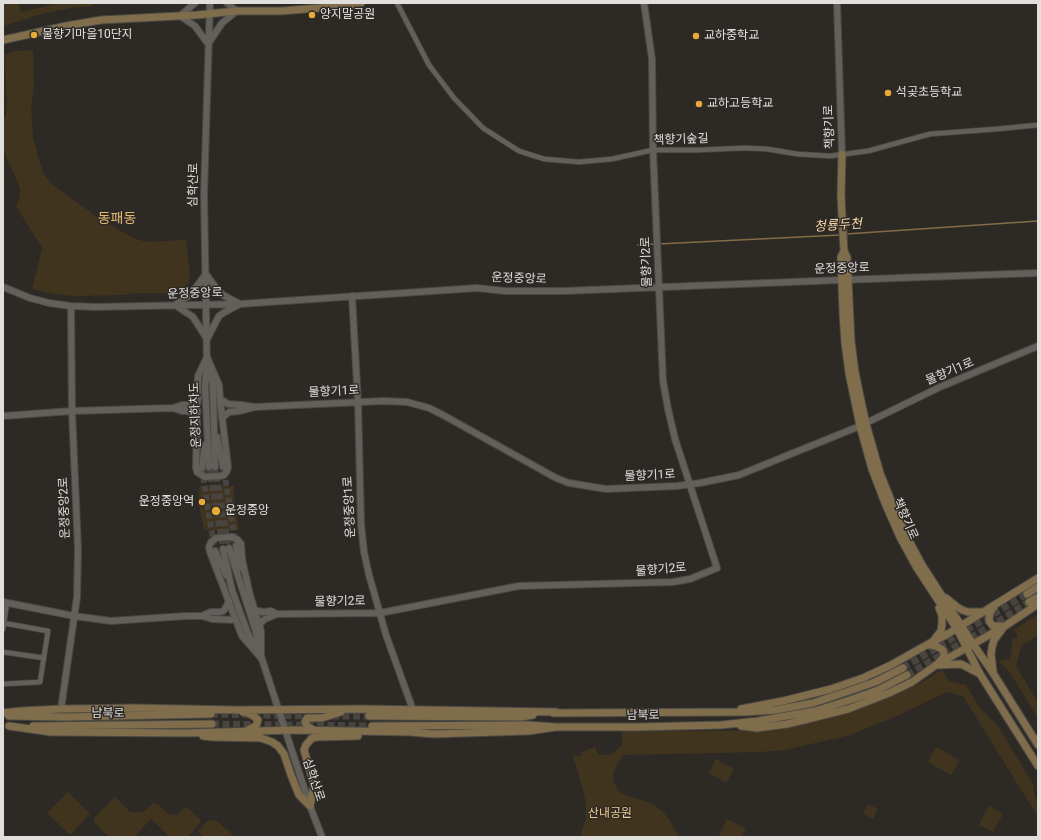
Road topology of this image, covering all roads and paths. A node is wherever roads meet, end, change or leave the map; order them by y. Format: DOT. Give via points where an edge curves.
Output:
graph roads {
  1 [pos="195,3"];
  2 [pos="210,3"];
  3 [pos="227,3"];
  4 [pos="361,3"];
  5 [pos="398,3"];
  6 [pos="644,3"];
  7 [pos="837,3"];
  8 [pos="237,11"];
  9 [pos="210,13"];
  10 [pos="180,16"];
  11 [pos="3,40"];
  12 [pos="208,44"];
  13 [pos="1038,125"];
  14 [pos="653,150"];
  15 [pos="842,154"];
  16 [pos="1038,273"];
  17 [pos="206,274"];
  18 [pos="844,279"];
  19 [pos="659,287"];
  20 [pos="3,288"];
  21 [pos="352,296"];
  22 [pos="240,304"];
  23 [pos="175,305"];
  24 [pos="206,305"];
  25 [pos="71,306"];
  26 [pos="207,338"];
  27 [pos="1038,346"];
  28 [pos="207,357"];
  29 [pos="207,367"];
  30 [pos="198,398"];
  31 [pos="220,399"];
  32 [pos="358,402"];
  33 [pos="256,407"];
  34 [pos="173,408"];
  35 [pos="72,411"];
  36 [pos="3,416"];
  37 [pos="197,417"];
  38 [pos="222,418"];
  39 [pos="214,420"];
  40 [pos="863,425"];
  41 [pos="207,427"];
  42 [pos="223,466"];
  43 [pos="202,468"];
  44 [pos="690,484"];
  45 [pos="215,551"];
  46 [pos="1038,578"];
  47 [pos="1038,587"];
  48 [pos="232,590"];
  49 [pos="1027,594"];
  50 [pos="938,595"];
  51 [pos="1038,596"];
  52 [pos="229,601"];
  53 [pos="5,602"];
  54 [pos="1030,602"];
  55 [pos="996,604"];
  56 [pos="1038,604"];
  57 [pos="254,610"];
  58 [pos="984,612"];
  59 [pos="380,613"];
  60 [pos="277,614"];
  61 [pos="74,616"];
  62 [pos="202,616"];
  63 [pos="236,620"];
  64 [pos="4,623"];
  65 [pos="259,625"];
  66 [pos="1005,626"];
  67 [pos="959,627"];
  68 [pos="3,630"];
  69 [pos="932,642"];
  70 [pos="925,646"];
  71 [pos="970,646"];
  72 [pos="3,652"];
  73 [pos="261,657"];
  74 [pos="44,658"];
  75 [pos="936,665"];
  76 [pos="903,668"];
  77 [pos="993,673"];
  78 [pos="980,674"];
  79 [pos="907,675"];
  80 [pos="3,684"];
  81 [pos="61,708"];
  82 [pos="357,709"];
  83 [pos="238,710"];
  84 [pos="278,710"];
  85 [pos="413,710"];
  86 [pos="556,712"];
  87 [pos="721,712"];
  88 [pos="211,714"];
  89 [pos="3,715"];
  90 [pos="369,716"];
  91 [pos="212,724"];
  92 [pos="721,725"];
  93 [pos="6,726"];
  94 [pos="372,726"];
  95 [pos="556,727"];
  96 [pos="285,730"];
  97 [pos="244,731"];
  98 [pos="317,731"];
  99 [pos="410,732"];
  100 [pos="185,733"];
  101 [pos="1038,744"];
  102 [pos="1038,766"];
  103 [pos="310,806"];
  104 [pos="322,837"];
  1 -- 10 [label="street"];
  2 -- 9 [label="street, 심학산로"];
  3 -- 8 [label="street"];
  4 -- 8 [label="main road" via="295,10"];
  5 -- 14 [label="street, 책향기숲길" via="429,65 454,98 483,128 519,151 544,159 579,162 612,159"];
  6 -- 14 [label="street" via="652,59"];
  7 -- 15 [label="street, 책향기로"];
  8 -- 9 [label="main road"];
  8 -- 12 [label="street" via="222,23"];
  9 -- 10 [label="main road"];
  9 -- 12 [label="street, 심학산로"];
  10 -- 11 [label="main road" via="101,20"];
  10 -- 12 [label="street" via="195,26"];
  12 -- 17 [label="street, 심학산로" via="204,193"];
  13 -- 15 [label="street, 책향기숲길" via="930,134 868,151"];
  14 -- 15 [label="street, 책향기숲길" via="745,148 830,156"];
  14 -- 19 [label="street, 물향기2로"];
  15 -- 18 [label="main road, 책향기로" via="844,251 840,257"];
  16 -- 18 [label="street, 운정중앙로"];
  17 -- 22 [label="street" via="219,292"];
  17 -- 23 [label="street" via="191,294"];
  17 -- 24 [label="street, 심학산로"];
  18 -- 19 [label="street, 운정중앙로"];
  18 -- 40 [label="main road, 책향기로" via="845,343 848,366"];
  19 -- 21 [label="street, 운정중앙로" via="564,291 505,291 476,288"];
  19 -- 44 [label="street, 물향기2로" via="663,381 675,439"];
  20 -- 25 [label="street, 운정중앙로" via="30,298"];
  21 -- 22 [label="street, 운정중앙로"];
  21 -- 32 [label="street, 운정중앙1로"];
  22 -- 24 [label="street, 운정중앙로"];
  22 -- 26 [label="street" via="219,316"];
  23 -- 24 [label="street, 운정중앙로"];
  23 -- 25 [label="street, 운정중앙로" via="94,308"];
  23 -- 26 [label="street" via="193,317"];
  24 -- 26 [label="street, 심학산로"];
  25 -- 35 [label="street, 운정중앙2로"];
  26 -- 28 [label="street, 심학산로"];
  27 -- 40 [label="street, 물향기1로" via="940,387"];
  28 -- 29 [label="street, 심학산로"];
  28 -- 30 [label="street" via="198,376"];
  28 -- 31 [label="street" via="220,385"];
  29 -- 39 [label="street, 운정지하차도" via="213,386"];
  29 -- 41 [label="street, 운정지하차도"];
  30 -- 34 [label="street" via="189,405"];
  30 -- 37 [label="street"];
  31 -- 33 [label="street" via="228,404"];
  31 -- 38 [label="street"];
  32 -- 33 [label="street, 물향기1로"];
  32 -- 44 [label="street, 물향기1로" via="408,402 429,408 556,478 570,483 606,488"];
  32 -- 59 [label="street, 운정중앙1로" via="361,524 364,552"];
  33 -- 38 [label="street" via="240,412 229,412"];
  34 -- 35 [label="street"];
  34 -- 37 [label="street" via="188,411"];
  35 -- 36 [label="street"];
  35 -- 61 [label="street, 운정중앙2로" via="78,549"];
  37 -- 38 [label="street" via="196,467 197,472 205,477 224,475 227,471"];
  39 -- 41 [label="street, 운정지하차도" via="212,467"];
  39 -- 42 [label="street"];
  40 -- 44 [label="street, 물향기1로" via="739,475"];
  40 -- 50 [label="main road, 책향기로" via="872,469 885,503 917,568"];
  41 -- 43 [label="street"];
  44 -- 59 [label="street, 물향기2로" via="717,568 690,579 673,582 519,586"];
  45 -- 48 [label="street"];
  46 -- 55 [label="main road"];
  47 -- 49 [label="main road"];
  48 -- 73 [label="street" via="248,634"];
  48 -- 73 [label="street" via="229,548 256,632"];
  50 -- 58 [label="main road" via="962,610"];
  50 -- 67 [label="main road, 책향기로"];
  50 -- 69 [label="main road" via="942,624 941,631"];
  51 -- 54 [label="main road"];
  52 -- 57 [label="street" via="210,552 211,542 216,538 232,537 241,544"];
  52 -- 62 [label="street" via="223,611"];
  52 -- 63 [label="street"];
  53 -- 61 [label="street"];
  53 -- 64 [label="street"];
  55 -- 58 [label="main road"];
  55 -- 66 [label="main road" via="990,612 989,621 994,626"];
  56 -- 66 [label="main road"];
  57 -- 60 [label="street, 물향기2로"];
  57 -- 65 [label="street"];
  58 -- 67 [label="main road"];
  59 -- 60 [label="street, 물향기2로"];
  59 -- 85 [label="street, 운정중앙1로"];
  60 -- 65 [label="street"];
  61 -- 62 [label="street" via="100,620"];
  61 -- 81 [label="street, 운정중앙2로"];
  62 -- 63 [label="street"];
  63 -- 73 [label="street" via="242,636"];
  64 -- 68 [label="street"];
  64 -- 74 [label="street" via="48,631"];
  65 -- 73 [label="street"];
  66 -- 71 [label="main road"];
  66 -- 77 [label="main road" via="992,647"];
  67 -- 69 [label="main road"];
  67 -- 71 [label="main road, 책향기로"];
  69 -- 70 [label="main road"];
  70 -- 75 [label="main road" via="936,646 943,650 943,658"];
  70 -- 87 [label="main road" via="863,678 831,689"];
  71 -- 75 [label="main road"];
  71 -- 77 [label="main road, 책향기로"];
  71 -- 78 [label="main road, 책향기로"];
  72 -- 74 [label="street"];
  73 -- 84 [label="street, 심학산로"];
  74 -- 80 [label="street" via="40,682"];
  75 -- 78 [label="main road" via="961,664"];
  75 -- 92 [label="main road" via="912,682 848,709 787,724 757,728"];
  76 -- 87 [label="main road, 남북로" via="875,682 813,703 776,710"];
  77 -- 101 [label="main road, 책향기로"];
  78 -- 102 [label="main road, 책향기로"];
  79 -- 92 [label="main road, 남북로" via="878,690 815,711"];
  81 -- 83 [label="main road"];
  81 -- 89 [label="main road"];
  82 -- 84 [label="main road"];
  82 -- 85 [label="main road"];
  82 -- 98 [label="main road" via="322,718 307,718 305,722 308,727"];
  83 -- 84 [label="main road"];
  83 -- 97 [label="main road" via="258,720 256,726"];
  84 -- 96 [label="street, 심학산로"];
  85 -- 86 [label="main road"];
  86 -- 87 [label="main road, 남북로"];
  86 -- 90 [label="main road, 남북로" via="521,717"];
  88 -- 89 [label="main road, 남북로" via="66,717"];
  91 -- 93 [label="main road, 남북로"];
  92 -- 95 [label="main road, 남북로"];
  93 -- 100 [label="main road" via="51,732"];
  94 -- 95 [label="main road, 남북로"];
  95 -- 99 [label="main road" via="528,731 434,734"];
  96 -- 97 [label="main road"];
  96 -- 98 [label="main road"];
  96 -- 103 [label="street, 심학산로"];
  97 -- 100 [label="main road"];
  98 -- 99 [label="main road"];
  99 -- 103 [label="main road" via="312,738 304,750 314,786"];
  100 -- 103 [label="main road" via="212,737 260,738 272,742 284,754 299,795"];
  103 -- 104 [label="street, 심학산로"];
}
